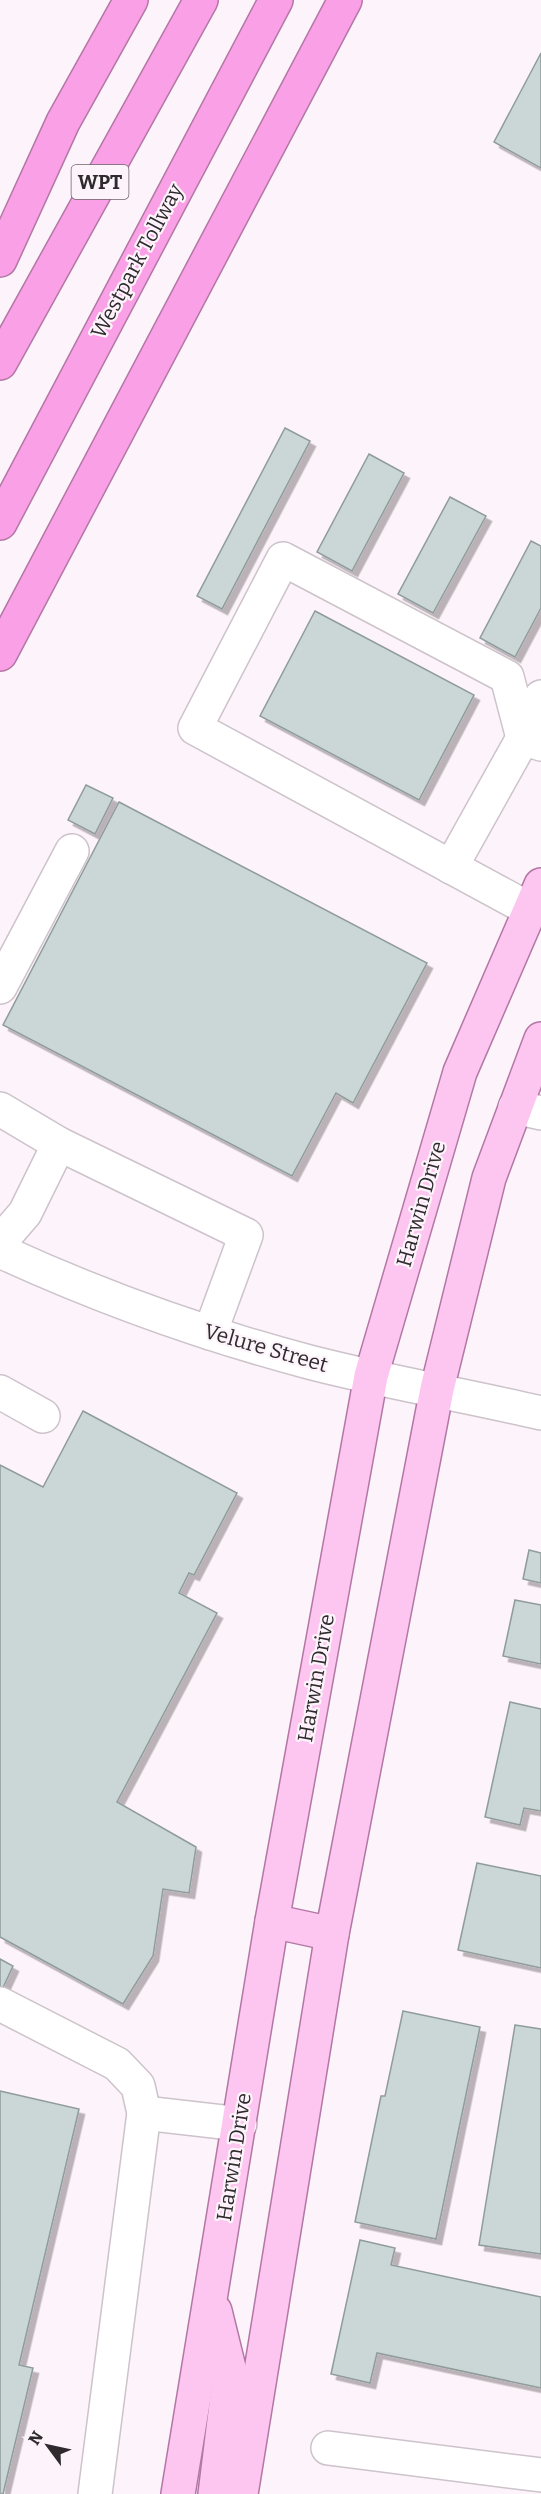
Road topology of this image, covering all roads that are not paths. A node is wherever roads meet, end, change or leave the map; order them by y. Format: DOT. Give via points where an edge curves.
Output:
graph roads {
  1 [pos="131,0"];
  2 [pos="201,0"];
  3 [pos="276,0"];
  4 [pos="345,0"];
  5 [pos="0,260"];
  6 [pos="0,363"];
  7 [pos="0,523"];
  8 [pos="0,654"];
  9 [pos="541,697"];
  10 [pos="532,741"];
  11 [pos="72,851"];
  12 [pos="451,867"];
  13 [pos="535,897"];
  14 [pos="0,987"];
  15 [pos="541,1039"];
  16 [pos="0,1109"];
  17 [pos="528,1110"];
  18 [pos="59,1144"];
  19 [pos="0,1242"];
  20 [pos="0,1251"];
  21 [pos="210,1333"];
  22 [pos="371,1376"];
  23 [pos="437,1389"];
  24 [pos="0,1392"];
  25 [pos="541,1413"];
  26 [pos="43,1416"];
  27 [pos="272,1921"];
  28 [pos="332,1934"];
  29 [pos="0,2004"];
  30 [pos="144,2113"];
  31 [pos="240,2124"];
  32 [pos="211,2298"];
  33 [pos="328,2448"];
  34 [pos="541,2475"];
  35 [pos="95,2494"];
  36 [pos="178,2494"];
  37 [pos="215,2494"];
  38 [pos="242,2494"];
  1 -- 5 [label="highway" via="63,122"];
  2 -- 6 [label="highway, WPT"];
  3 -- 7 [label="highway, Westpark Tollway"];
  4 -- 8 [label="highway"];
  9 -- 10 [label="street"];
  10 -- 12 [label="street"];
  10 -- 12 [label="street" via="507,676 283,559 195,728"];
  11 -- 14 [label="street"];
  12 -- 13 [label="street"];
  13 -- 22 [label="main road, Harwin Drive" via="460,1072"];
  15 -- 17 [label="main road"];
  16 -- 18 [label="street"];
  17 -- 23 [label="main road" via="489,1178"];
  18 -- 19 [label="street" via="25,1213"];
  18 -- 21 [label="street" via="246,1235"];
  20 -- 21 [label="street, Velure Street" via="81,1288"];
  21 -- 22 [label="street, Velure Street"];
  22 -- 23 [label="street, Velure Street"];
  22 -- 27 [label="main road, Harwin Drive"];
  23 -- 25 [label="street, Velure Street"];
  23 -- 28 [label="main road"];
  24 -- 26 [label="street"];
  27 -- 28 [label="main road"];
  27 -- 31 [label="main road, Harwin Drive"];
  28 -- 38 [label="main road"];
  29 -- 30 [label="street" via="117,2064 138,2086"];
  30 -- 31 [label="street"];
  30 -- 35 [label="street"];
  31 -- 32 [label="main road, Harwin Drive"];
  32 -- 36 [label="main road, Harwin Drive"];
  32 -- 37 [label="main road" via="230,2372"];
  33 -- 34 [label="street"];
}
